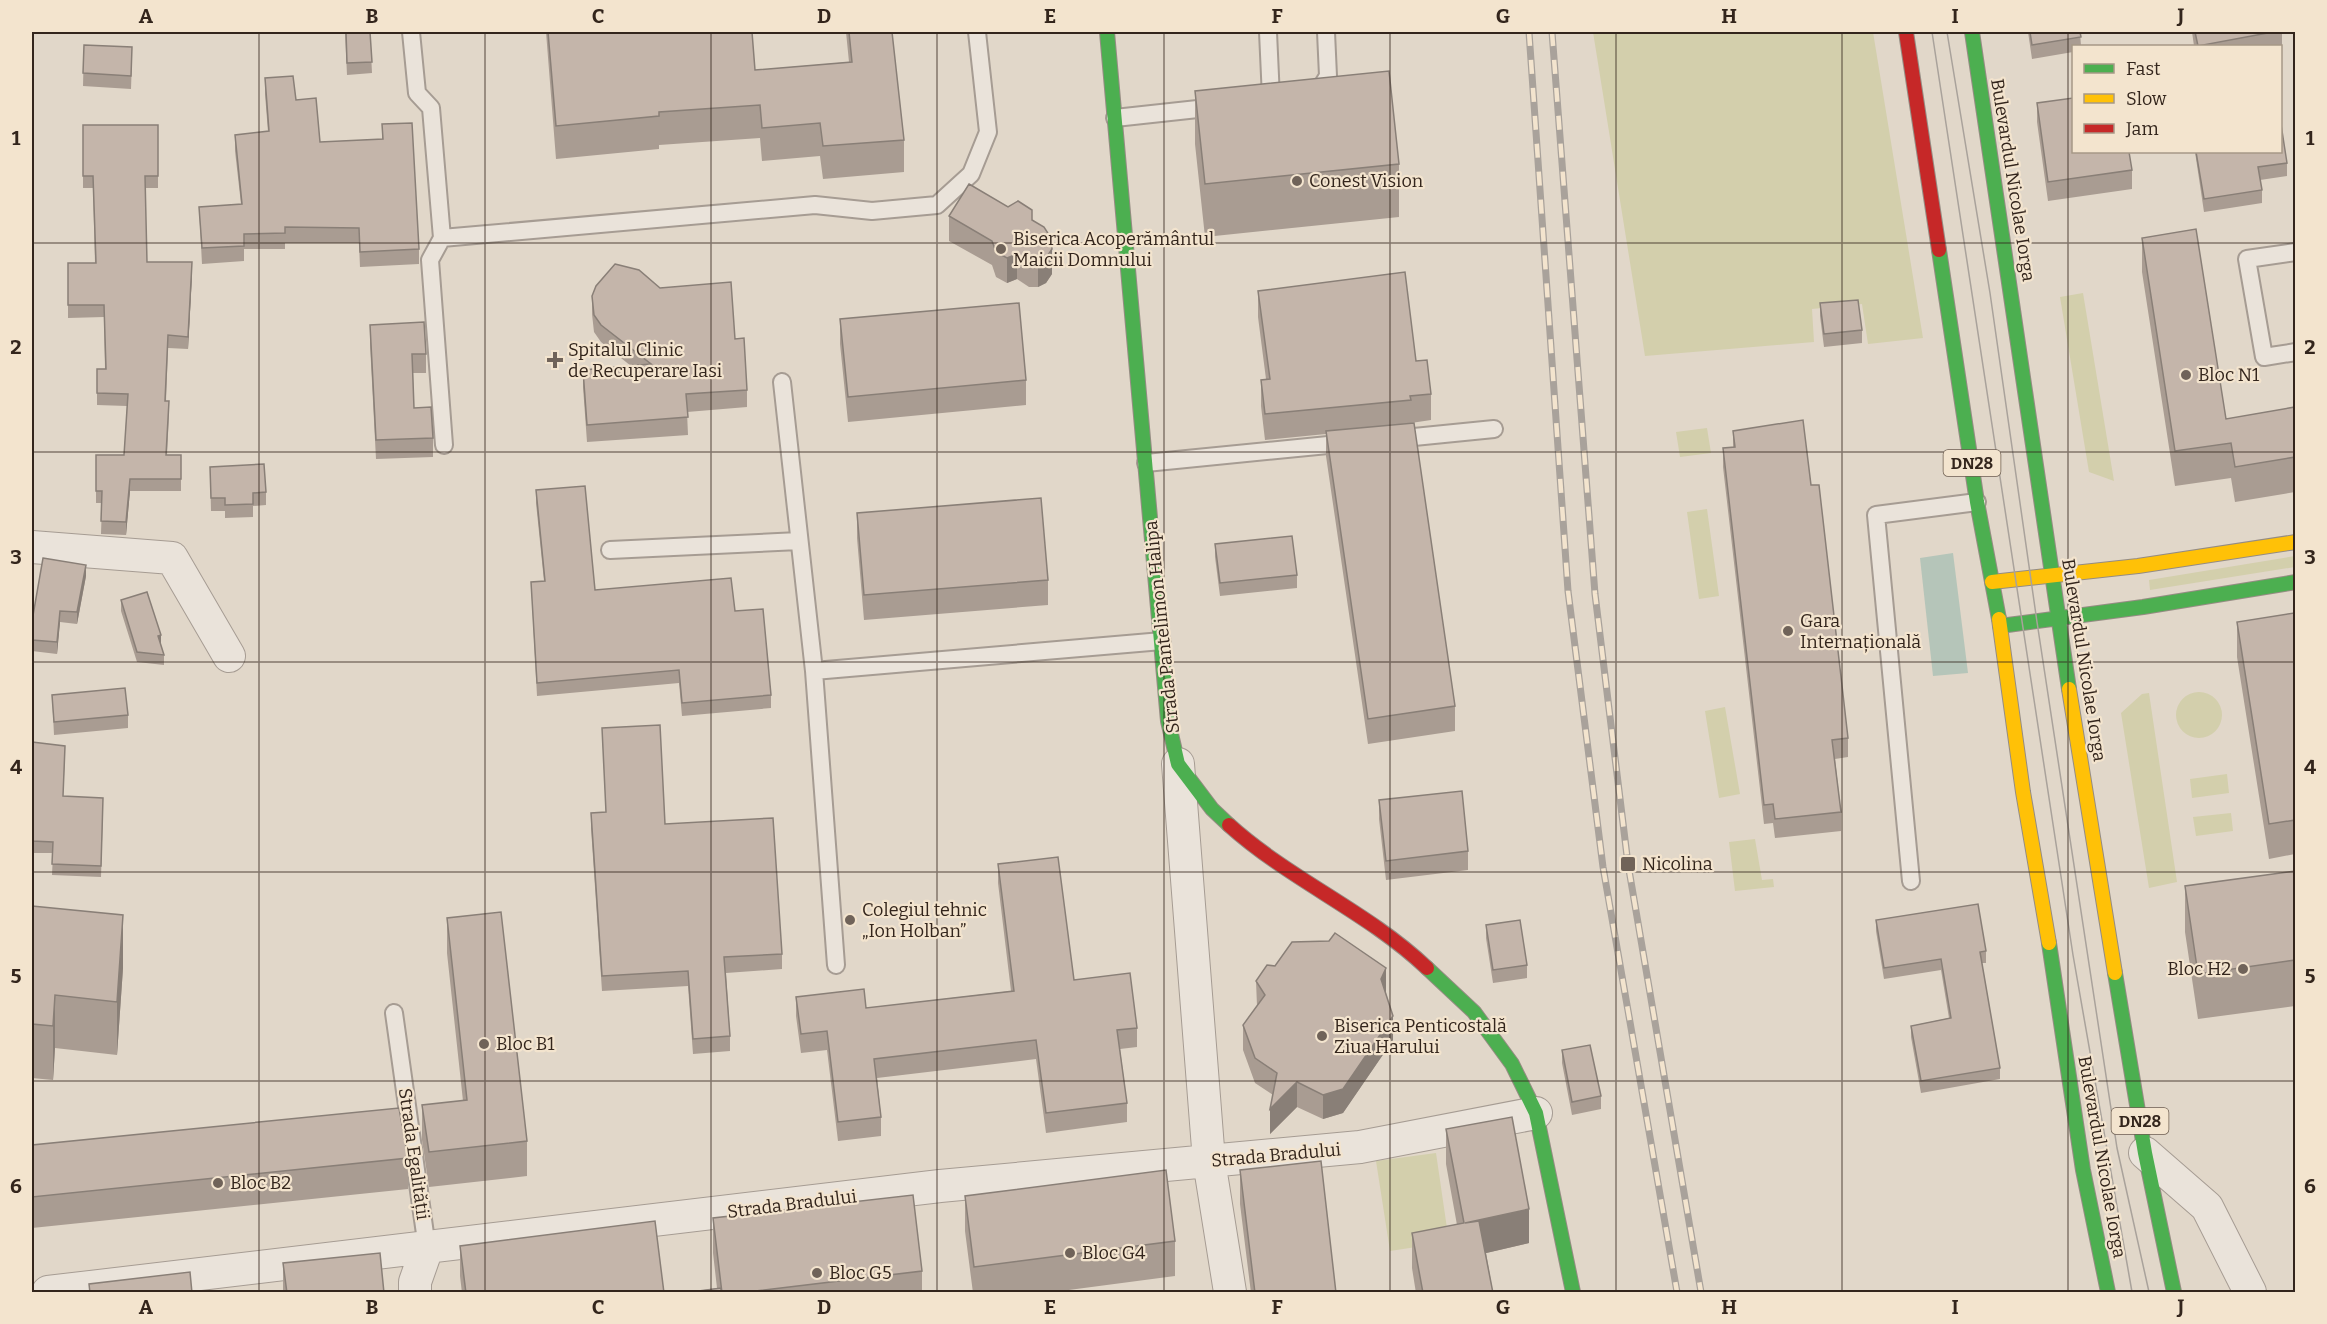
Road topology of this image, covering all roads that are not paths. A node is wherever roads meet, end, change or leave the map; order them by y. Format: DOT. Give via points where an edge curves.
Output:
graph roads {
  1 [pos="411,32"];
  2 [pos="977,32"];
  3 [pos="1107,32"];
  4 [pos="1268,32"];
  5 [pos="1326,32"];
  6 [pos="1906,32"];
  7 [pos="1972,32"];
  8 [pos="1237,103"];
  9 [pos="1115,118"];
  10 [pos="442,238"];
  11 [pos="2295,252"];
  12 [pos="2295,352"];
  13 [pos="782,382"];
  14 [pos="1494,429"];
  15 [pos="444,446"];
  16 [pos="1146,463"];
  17 [pos="1977,502"];
  18 [pos="799,541"];
  19 [pos="2295,542"];
  20 [pos="32,548"];
  21 [pos="610,550"];
  22 [pos="2052,575"];
  23 [pos="1992,582"];
  24 [pos="2295,582"];
  25 [pos="2057,619"];
  26 [pos="2000,626"];
  27 [pos="1162,641"];
  28 [pos="229,656"];
  29 [pos="814,671"];
  30 [pos="1178,764"];
  31 [pos="1911,881"];
  32 [pos="836,964"];
  33 [pos="394,1013"];
  34 [pos="1536,1113"];
  35 [pos="2145,1154"];
  36 [pos="1209,1161"];
  37 [pos="428,1248"];
  38 [pos="48,1293"];
  39 [pos="415,1293"];
  40 [pos="1230,1293"];
  41 [pos="1573,1293"];
  42 [pos="2108,1293"];
  43 [pos="2174,1293"];
  44 [pos="2250,1293"];
  1 -- 10 [label="lane" via="417,93 431,108"];
  2 -- 10 [label="lane" via="988,132 971,174 937,206 872,211 815,205"];
  3 -- 9 [label="main road, Strada Pantelimon Halipa"];
  4 -- 5 [label="lane" via="1266,99 1320,89 1328,76"];
  6 -- 17 [label="main road, Bulevardul Nicolae Iorga / DN28"];
  7 -- 22 [label="main road, Bulevardul Nicolae Iorga / DN28"];
  8 -- 9 [label="lane"];
  9 -- 16 [label="main road, Strada Pantelimon Halipa"];
  10 -- 15 [label="lane" via="430,260"];
  11 -- 12 [label="lane" via="2247,259 2264,357"];
  13 -- 18 [label="lane"];
  14 -- 16 [label="lane"];
  16 -- 27 [label="main road, Strada Pantelimon Halipa"];
  17 -- 23 [label="main road, Bulevardul Nicolae Iorga / DN28"];
  17 -- 31 [label="lane" via="1876,516"];
  18 -- 21 [label="lane"];
  18 -- 29 [label="lane"];
  19 -- 22 [label="main road"];
  20 -- 28 [label="street" via="172,558"];
  22 -- 23 [label="main road"];
  22 -- 25 [label="main road, Bulevardul Nicolae Iorga / DN28"];
  23 -- 26 [label="main road, Bulevardul Nicolae Iorga / DN28"];
  24 -- 25 [label="main road"];
  25 -- 26 [label="main road"];
  25 -- 35 [label="main road, Bulevardul Nicolae Iorga / DN28"];
  26 -- 42 [label="main road, Bulevardul Nicolae Iorga / DN28" via="2083,1170"];
  27 -- 29 [label="lane"];
  27 -- 30 [label="main road, Strada Pantelimon Halipa" via="1168,722"];
  29 -- 32 [label="lane"];
  30 -- 34 [label="main road" via="1212,808 1255,848 1405,947 1474,1012 1512,1064"];
  30 -- 36 [label="street, Strada Pantelimon Halipa"];
  33 -- 37 [label="lane, Strada Egalității"];
  34 -- 36 [label="street, Strada Bradului" via="1360,1147"];
  34 -- 41 [label="main road"];
  35 -- 43 [label="main road, Bulevardul Nicolae Iorga / DN28"];
  35 -- 44 [label="street" via="2206,1207"];
  36 -- 37 [label="street, Strada Bradului" via="940,1186"];
  36 -- 40 [label="street, Strada Pantelimon Halipa"];
  37 -- 38 [label="street, Strada Bradului"];
  37 -- 39 [label="street, Strada Egalității" via="415,1282"];
}
